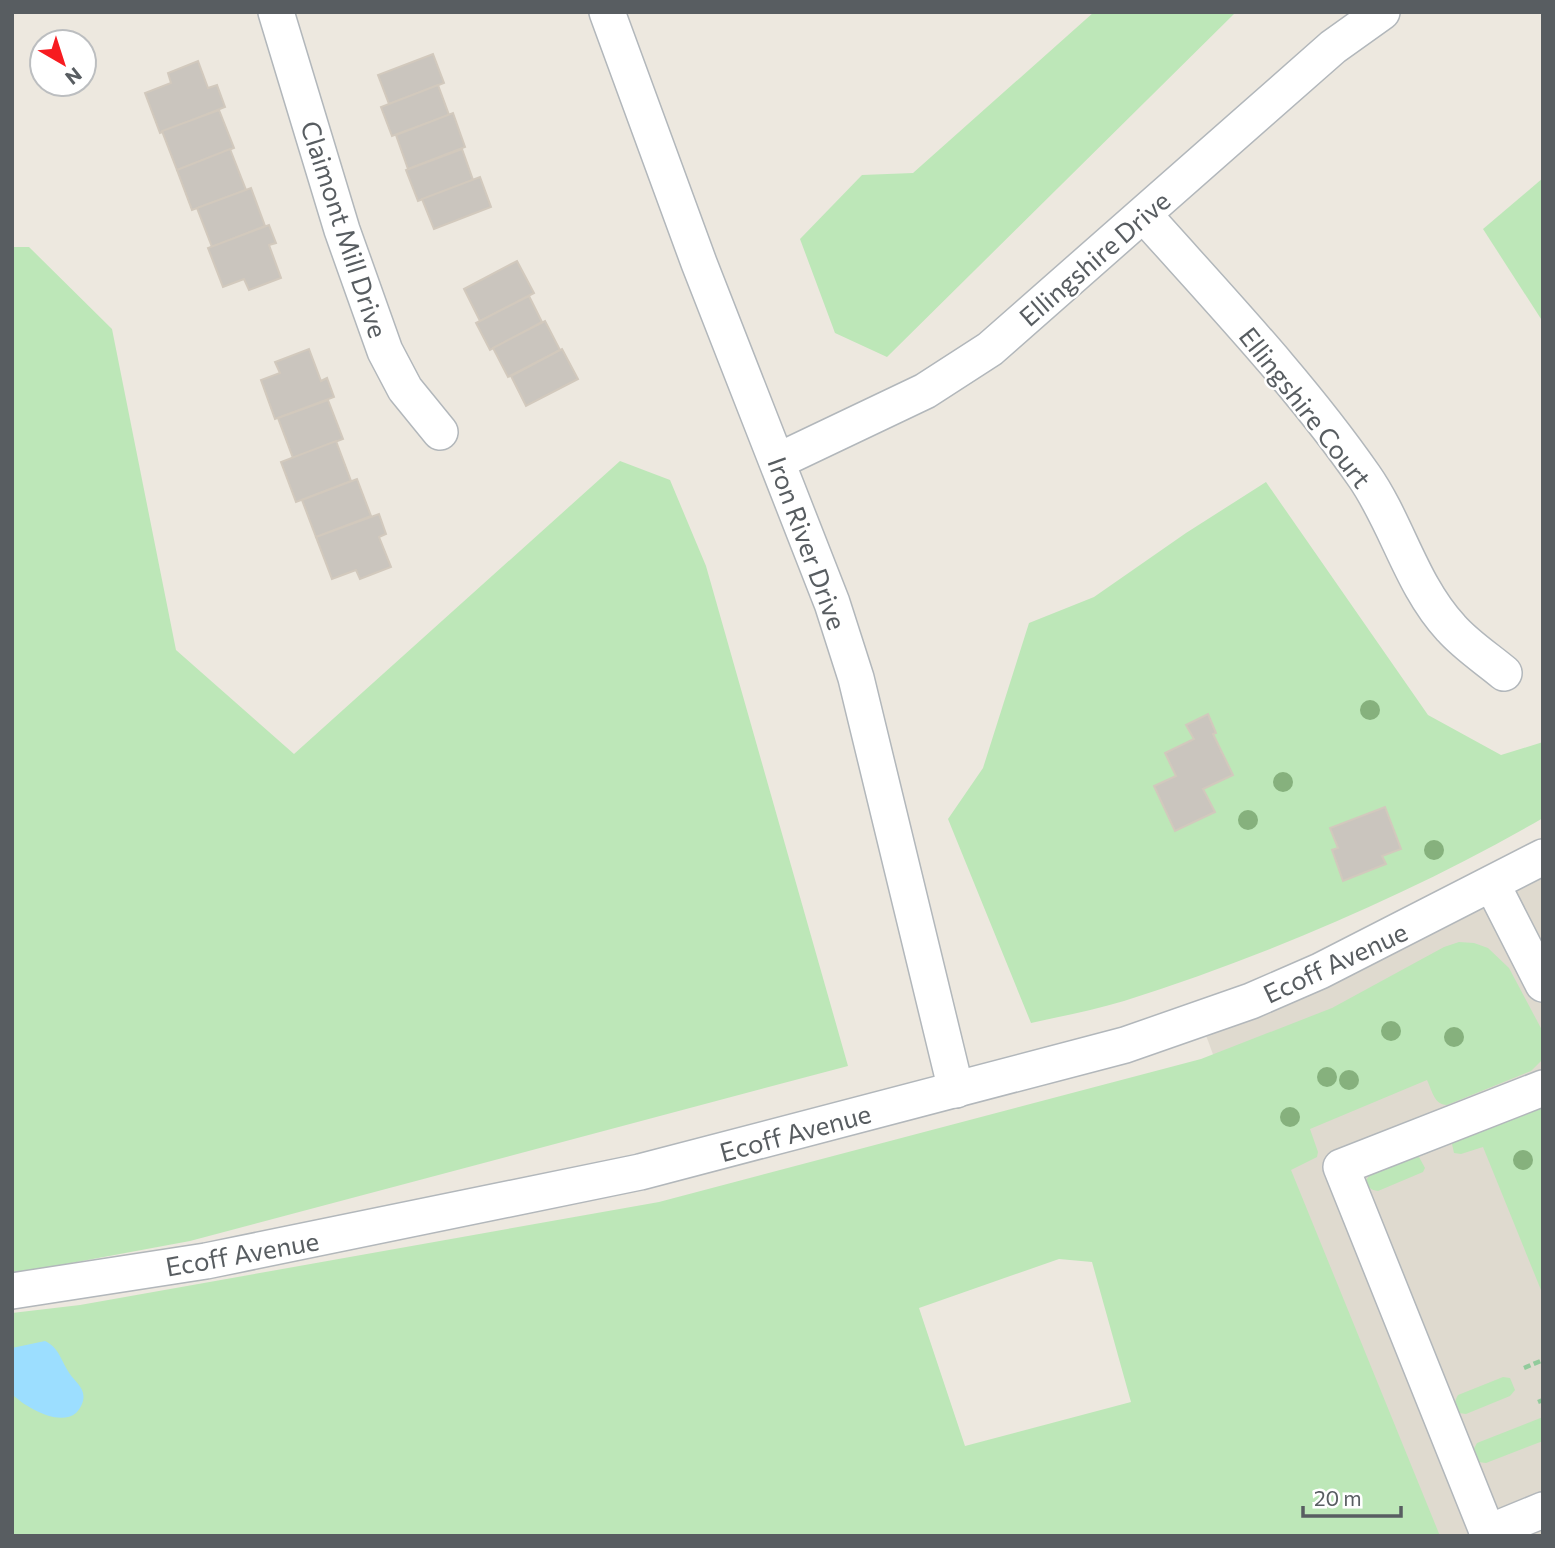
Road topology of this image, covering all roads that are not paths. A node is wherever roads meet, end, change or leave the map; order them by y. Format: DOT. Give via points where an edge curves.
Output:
graph roads {
  1 [pos="276,12"];
  2 [pos="607,12"];
  3 [pos="1382,12"];
  4 [pos="1144,215"];
  5 [pos="440,432"];
  6 [pos="778,461"];
  7 [pos="1504,673"];
  8 [pos="1543,857"];
  9 [pos="1492,884"];
  10 [pos="1543,984"];
  11 [pos="1543,1088"];
  12 [pos="956,1090"];
  13 [pos="12,1291"];
  14 [pos="1543,1510"];
  15 [pos="1488,1534"];
  1 -- 5 [label="street, Claimont Mill Drive" via="342,230 385,351 405,389"];
  2 -- 6 [label="street, Iron River Drive"];
  3 -- 4 [label="street, Ellingshire Drive" via="1333,47"];
  4 -- 6 [label="street, Ellingshire Drive" via="958,371"];
  4 -- 7 [label="street, Ellingshire Court" via="1270,357 1354,463 1450,628"];
  6 -- 12 [label="street, Iron River Drive" via="856,678"];
  8 -- 9 [label="street, Ecoff Avenue"];
  9 -- 10 [label="street"];
  9 -- 12 [label="street, Ecoff Avenue" via="1251,1001 1125,1045"];
  11 -- 15 [label="street" via="1341,1167"];
  12 -- 13 [label="street, Ecoff Avenue" via="627,1174 260,1250"];
  14 -- 15 [label="street"];
}
